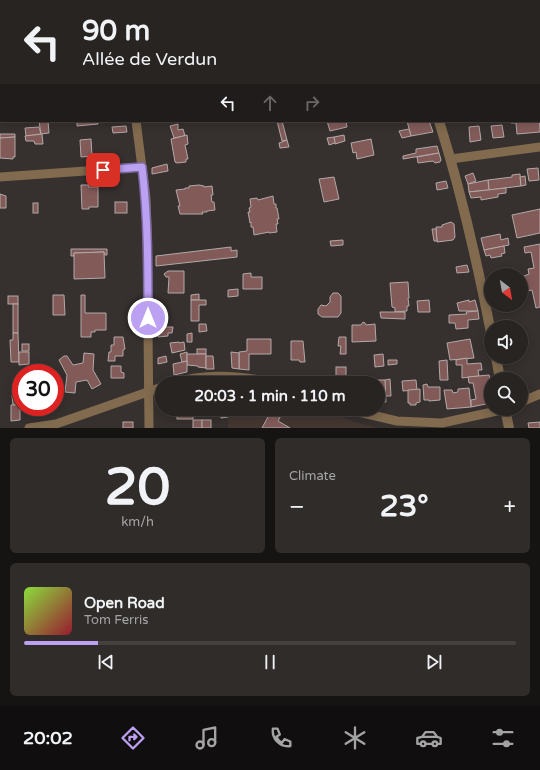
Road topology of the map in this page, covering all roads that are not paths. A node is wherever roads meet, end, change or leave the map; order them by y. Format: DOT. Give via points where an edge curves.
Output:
graph roads {
  1 [pos="136,122"];
  2 [pos="439,122"];
  3 [pos="540,147"];
  4 [pos="451,159"];
  5 [pos="142,167"];
  6 [pos="0,176"];
  7 [pos="488,320"];
  8 [pos="155,389"];
  9 [pos="149,391"];
  10 [pos="540,394"];
  11 [pos="528,399"];
  12 [pos="484,414"];
  13 [pos="376,416"];
  14 [pos="507,416"];
  15 [pos="29,428"];
  16 [pos="149,428"];
  17 [pos="509,428"];
  1 -- 5 [label="street"];
  2 -- 4 [label="street"];
  3 -- 4 [label="street"];
  4 -- 7 [label="street"];
  5 -- 6 [label="street"];
  5 -- 9 [label="street" via="146,198"];
  8 -- 9 [label="street"];
  9 -- 15 [label="street" via="56,424"];
  9 -- 16 [label="street"];
  10 -- 11 [label="street"];
  12 -- 13 [label="street" via="442,423 397,421"];
  14 -- 17 [label="street"];
}
